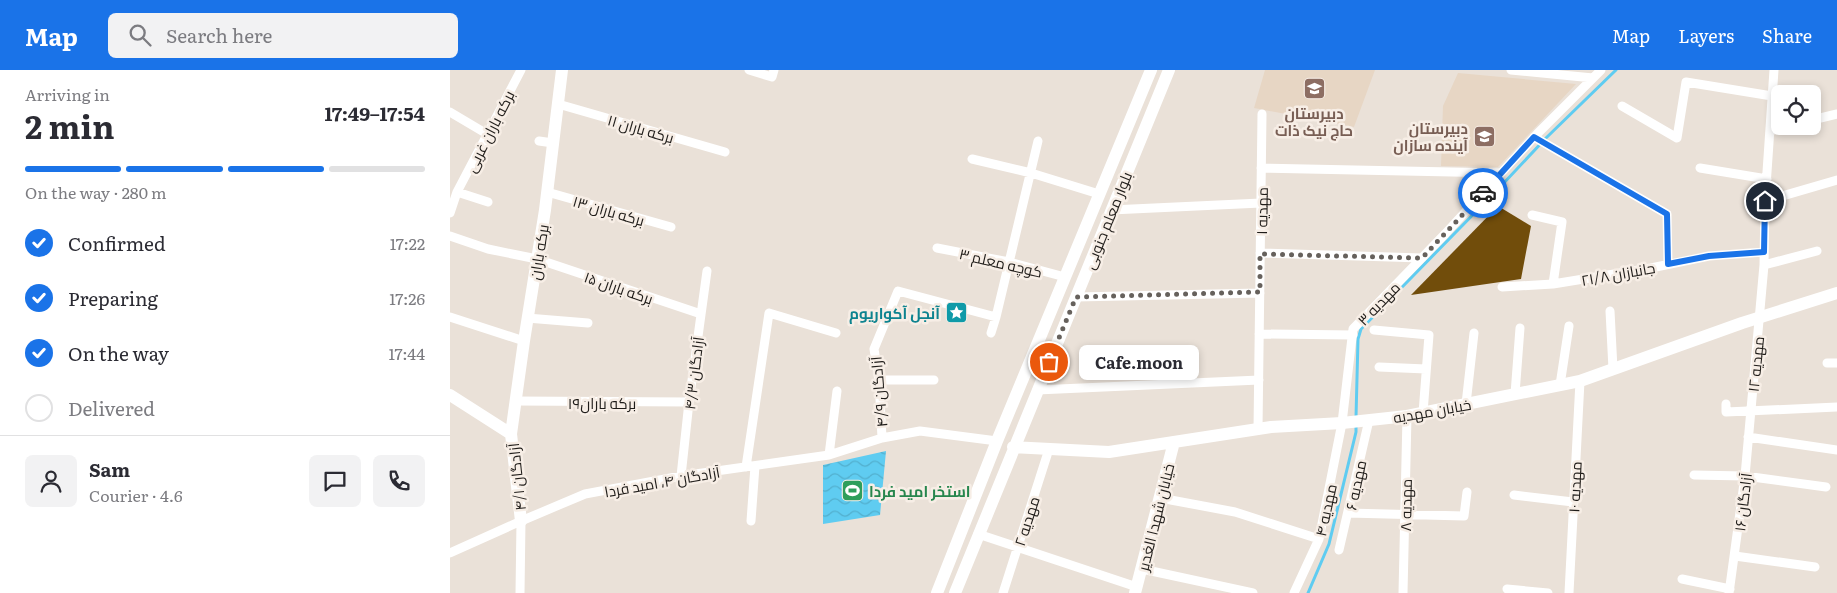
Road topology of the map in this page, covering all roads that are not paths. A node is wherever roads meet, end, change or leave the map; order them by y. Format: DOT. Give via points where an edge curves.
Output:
graph roads {
  1 [pos="521,70"];
  2 [pos="562,70"];
  3 [pos="749,70"];
  4 [pos="774,70"];
  5 [pos="1151,70"];
  6 [pos="1169,70"];
  7 [pos="1510,70"];
  8 [pos="1601,70"];
  9 [pos="1774,70"];
  10 [pos="1593,78"];
  11 [pos="1773,85"];
  12 [pos="1771,96"];
  13 [pos="558,104"];
  14 [pos="1622,106"];
  15 [pos="450,112"];
  16 [pos="1262,114"];
  17 [pos="1771,114"];
  18 [pos="1837,114"];
  19 [pos="1821,118"];
  20 [pos="1770,131"];
  21 [pos="487,134"];
  22 [pos="1534,137"];
  23 [pos="538,141"];
  24 [pos="1038,141"];
  25 [pos="553,143"];
  26 [pos="725,152"];
  27 [pos="972,159"];
  28 [pos="1261,168"];
  29 [pos="1700,168"];
  30 [pos="1031,173"];
  31 [pos="1501,173"];
  32 [pos="1767,179"];
  33 [pos="1837,180"];
  34 [pos="458,192"];
  35 [pos="547,192"];
  36 [pos="1099,194"];
  37 [pos="1765,201"];
  38 [pos="488,202"];
  39 [pos="1261,203"];
  40 [pos="1111,210"];
  41 [pos="450,213"];
  42 [pos="1532,215"];
  43 [pos="671,228"];
  44 [pos="450,236"];
  45 [pos="937,248"];
  46 [pos="1817,251"];
  47 [pos="1764,252"];
  48 [pos="1260,254"];
  49 [pos="1422,258"];
  50 [pos="537,259"];
  51 [pos="1009,262"];
  52 [pos="1668,264"];
  53 [pos="1764,265"];
  54 [pos="707,271"];
  55 [pos="1065,277"];
  56 [pos="1553,284"];
  57 [pos="1502,287"];
  58 [pos="1260,292"];
  59 [pos="1837,293"];
  60 [pos="1076,297"];
  61 [pos="1610,311"];
  62 [pos="701,314"];
  63 [pos="450,317"];
  64 [pos="996,317"];
  65 [pos="1759,317"];
  66 [pos="528,318"];
  67 [pos="588,324"];
  68 [pos="1569,326"];
  69 [pos="1520,328"];
  70 [pos="1374,330"];
  71 [pos="836,333"];
  72 [pos="991,333"];
  73 [pos="1474,333"];
  74 [pos="1259,334"];
  75 [pos="1352,335"];
  76 [pos="524,341"];
  77 [pos="1379,367"];
  78 [pos="1426,369"];
  79 [pos="1613,369"];
  80 [pos="879,380"];
  81 [pos="934,380"];
  82 [pos="1259,380"];
  83 [pos="1580,381"];
  84 [pos="1560,385"];
  85 [pos="1037,390"];
  86 [pos="837,391"];
  87 [pos="450,394"];
  88 [pos="1515,394"];
  89 [pos="515,401"];
  90 [pos="688,402"];
  91 [pos="1466,404"];
  92 [pos="1726,404"];
  93 [pos="1837,407"];
  94 [pos="1750,411"];
  95 [pos="1423,413"];
  96 [pos="1407,416"];
  97 [pos="1369,420"];
  98 [pos="1342,423"];
  99 [pos="1258,429"];
  100 [pos="511,434"];
  101 [pos="1748,437"];
  102 [pos="882,438"];
  103 [pos="997,441"];
  104 [pos="1174,442"];
  105 [pos="1014,447"];
  106 [pos="1049,449"];
  107 [pos="1837,450"];
  108 [pos="829,455"];
  109 [pos="750,466"];
  110 [pos="1694,475"];
  111 [pos="681,476"];
  112 [pos="1745,476"];
  113 [pos="1826,487"];
  114 [pos="1467,492"];
  115 [pos="1514,495"];
  116 [pos="1160,498"];
  117 [pos="1573,502"];
  118 [pos="1348,513"];
  119 [pos="1405,513"];
  120 [pos="520,521"];
  121 [pos="751,521"];
  122 [pos="978,534"];
  123 [pos="1319,540"];
  124 [pos="1018,547"];
  125 [pos="1340,550"];
  126 [pos="450,553"];
  127 [pos="1735,556"];
  128 [pos="949,563"];
  129 [pos="1815,567"];
  130 [pos="965,568"];
  131 [pos="1142,568"];
  132 [pos="1682,579"];
  133 [pos="1507,589"];
  134 [pos="1136,590"];
  135 [pos="1730,591"];
  136 [pos="520,593"];
  137 [pos="937,593"];
  138 [pos="955,593"];
  139 [pos="1003,593"];
  140 [pos="1253,593"];
  141 [pos="1294,593"];
  142 [pos="1404,593"];
  143 [pos="1548,593"];
  144 [pos="1569,593"];
  1 -- 21 [label="street, برکه باران غربی"];
  2 -- 13 [label="street, برکه باران"];
  3 -- 4 [label="street" via="772,77"];
  5 -- 36 [label="street, بلوار معلم جنوبی"];
  6 -- 40 [label="street, بلوار معلم جنوبی"];
  7 -- 10 [label="street"];
  8 -- 10 [label="street, مهدیه ۳"];
  9 -- 11 [label="street, مهدیه ۱۲"];
  10 -- 22 [label="street, مهدیه ۳"];
  12 -- 14 [label="street" via="1686,82 1677,138"];
  13 -- 25 [label="street, برکه باران"];
  13 -- 26 [label="street, برکه باران ۱۱"];
  15 -- 21 [label="street"];
  16 -- 28 [label="street, مهدیه ۱"];
  17 -- 20 [label="street, مهدیه ۱۲"];
  18 -- 19 [label="street"];
  20 -- 32 [label="street, مهدیه ۱۲"];
  21 -- 34 [label="street, برکه باران غربی"];
  22 -- 31 [label="street, مهدیه ۳"];
  22 -- 52 [label="street" via="1667,214"];
  23 -- 25 [label="street"];
  24 -- 30 [label="street"];
  25 -- 35 [label="street, برکه باران"];
  27 -- 30 [label="street"];
  28 -- 31 [label="street"];
  28 -- 39 [label="street, مهدیه ۱"];
  29 -- 32 [label="street"];
  30 -- 36 [label="street"];
  30 -- 51 [label="street"];
  31 -- 49 [label="street, مهدیه ۳"];
  32 -- 37 [label="street, مهدیه ۱۲"];
  33 -- 37 [label="street"];
  34 -- 38 [label="street"];
  34 -- 41 [label="street, برکه باران غربی"];
  35 -- 43 [label="street, برکه باران ۱۳"];
  35 -- 50 [label="street, برکه باران"];
  36 -- 55 [label="street, بلوار معلم جنوبی"];
  37 -- 47 [label="street, مهدیه ۱۲"];
  39 -- 40 [label="street"];
  39 -- 48 [label="street, مهدیه ۱"];
  40 -- 60 [label="street, بلوار معلم جنوبی"];
  42 -- 56 [label="street" via="1562,222"];
  44 -- 50 [label="street, برکه باران ۱۵" via="488,249"];
  45 -- 51 [label="street, کوچه معلم ۳"];
  46 -- 53 [label="street"];
  47 -- 52 [label="street, جانبازان ۲۱/۸" via="1709,256"];
  47 -- 53 [label="street, مهدیه ۱۲"];
  48 -- 49 [label="street"];
  48 -- 58 [label="street, مهدیه ۱"];
  49 -- 75 [label="street, مهدیه ۳" via="1353,329"];
  50 -- 62 [label="street, برکه باران ۱۵"];
  50 -- 66 [label="street, برکه باران"];
  51 -- 55 [label="street, کوچه معلم ۳"];
  51 -- 64 [label="street"];
  52 -- 56 [label="street, جانبازان ۲۱/۸"];
  53 -- 65 [label="street, مهدیه ۱۲"];
  54 -- 62 [label="street, آزادگان ۴/۳"];
  55 -- 103 [label="street, بلوار معلم جنوبی"];
  56 -- 57 [label="street, جانبازان ۲۱/۸"];
  58 -- 60 [label="street"];
  58 -- 74 [label="street, مهدیه ۱"];
  59 -- 65 [label="street, خیابان مهدیه"];
  60 -- 85 [label="street, بلوار معلم جنوبی"];
  61 -- 79 [label="street"];
  62 -- 90 [label="street, آزادگان ۴/۳"];
  63 -- 76 [label="street"];
  64 -- 72 [label="street"];
  64 -- 80 [label="street, آزادگان ۴/۹" via="898,291 874,349"];
  65 -- 79 [label="street, خیابان مهدیه"];
  65 -- 94 [label="street, مهدیه ۱۲"];
  66 -- 67 [label="street"];
  66 -- 76 [label="street, برکه باران"];
  68 -- 84 [label="street"];
  69 -- 88 [label="street"];
  70 -- 78 [label="street" via="1429,335"];
  71 -- 109 [label="street" via="769,313"];
  73 -- 91 [label="street"];
  74 -- 75 [label="street"];
  74 -- 82 [label="street, مهدیه ۱"];
  75 -- 98 [label="street, مهدیه ۳"];
  76 -- 89 [label="street, برکه باران"];
  77 -- 78 [label="street"];
  78 -- 95 [label="street"];
  79 -- 83 [label="street, خیابان مهدیه"];
  80 -- 81 [label="street"];
  80 -- 102 [label="street, آزادگان ۴/۹"];
  82 -- 85 [label="street"];
  82 -- 99 [label="street, مهدیه ۱"];
  83 -- 84 [label="street, خیابان مهدیه"];
  83 -- 117 [label="street, مهدیه ۱۰"];
  84 -- 88 [label="street, خیابان مهدیه"];
  85 -- 105 [label="street, بلوار معلم جنوبی"];
  86 -- 108 [label="street"];
  87 -- 100 [label="street"];
  88 -- 91 [label="street, خیابان مهدیه"];
  89 -- 90 [label="street, برکه باران۱۹"];
  89 -- 100 [label="street, برکه باران"];
  90 -- 111 [label="street, آزادگان ۴/۳"];
  91 -- 95 [label="street, خیابان مهدیه"];
  92 -- 94 [label="street" via="1726,412"];
  93 -- 94 [label="street"];
  94 -- 101 [label="street, آزادگان ۱۶"];
  95 -- 96 [label="street, خیابان مهدیه"];
  96 -- 97 [label="street, خیابان مهدیه"];
  96 -- 119 [label="street, مهدیه ۸"];
  97 -- 98 [label="street, خیابان مهدیه"];
  97 -- 118 [label="street, مهدیه ۶"];
  98 -- 99 [label="street, خیابان مهدیه"];
  98 -- 123 [label="street, مهدیه ۴"];
  99 -- 104 [label="street, خیابان مهدیه"];
  100 -- 120 [label="street, آزادگان ۴/۱"];
  101 -- 107 [label="street"];
  101 -- 112 [label="street, آزادگان ۱۶"];
  102 -- 103 [label="street, آزادگان ۴، امید فردا" via="920,431"];
  102 -- 108 [label="street, آزادگان ۴، امید فردا"];
  103 -- 128 [label="street, بلوار معلم جنوبی"];
  104 -- 106 [label="street, خیابان مهدیه" via="1109,452"];
  104 -- 116 [label="street, خیابان شهدا الغدیر"];
  105 -- 106 [label="street, خیابان مهدیه"];
  105 -- 122 [label="street, بلوار معلم جنوبی"];
  106 -- 124 [label="street, مهدیه ۲"];
  108 -- 109 [label="street, آزادگان ۴، امید فردا"];
  109 -- 111 [label="street, آزادگان ۴، امید فردا"];
  109 -- 121 [label="street"];
  110 -- 112 [label="street"];
  111 -- 120 [label="street, آزادگان ۴، امید فردا" via="585,494"];
  112 -- 113 [label="street"];
  112 -- 127 [label="street, آزادگان ۱۶"];
  114 -- 119 [label="street" via="1464,516"];
  115 -- 117 [label="street"];
  116 -- 123 [label="street" via="1235,512"];
  116 -- 131 [label="street, خیابان شهدا الغدیر"];
  117 -- 144 [label="street, مهدیه ۱۰"];
  118 -- 119 [label="street"];
  118 -- 125 [label="street, مهدیه ۶"];
  119 -- 142 [label="street, مهدیه ۸"];
  120 -- 126 [label="street, آزادگان ۴، امید فردا"];
  120 -- 136 [label="street"];
  122 -- 124 [label="street"];
  122 -- 130 [label="street, بلوار معلم جنوبی"];
  123 -- 141 [label="street, مهدیه ۴"];
  124 -- 134 [label="street"];
  124 -- 139 [label="street, مهدیه ۲"];
  127 -- 129 [label="street"];
  127 -- 135 [label="street, آزادگان ۱۶"];
  128 -- 130 [label="street"];
  128 -- 137 [label="street, بلوار معلم جنوبی"];
  130 -- 138 [label="street, بلوار معلم جنوبی"];
  131 -- 134 [label="street, خیابان شهدا الغدیر"];
  131 -- 140 [label="street"];
  132 -- 135 [label="street"];
  133 -- 143 [label="street"];
}
